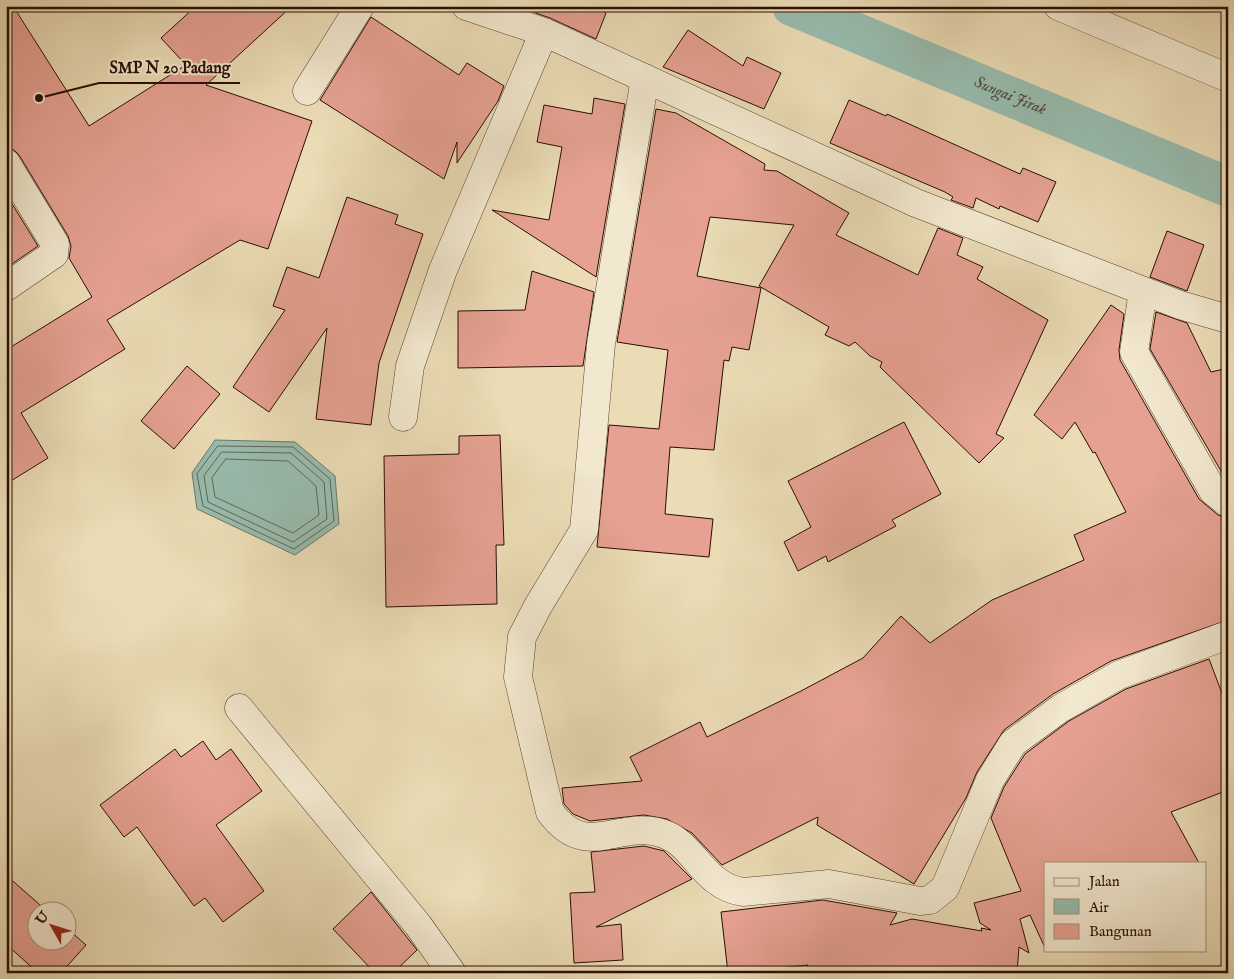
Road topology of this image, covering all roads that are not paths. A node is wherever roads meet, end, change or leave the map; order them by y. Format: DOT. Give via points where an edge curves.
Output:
graph roads {
  1 [pos="360,6"];
  2 [pos="466,6"];
  3 [pos="1058,6"];
  4 [pos="544,32"];
  5 [pos="645,78"];
  6 [pos="1228,78"];
  7 [pos="307,91"];
  8 [pos="6,162"];
  9 [pos="6,287"];
  10 [pos="1143,291"];
  11 [pos="1228,319"];
  12 [pos="403,417"];
  13 [pos="1228,503"];
  14 [pos="1228,635"];
  15 [pos="239,708"];
  16 [pos="452,973"];
  1 -- 7 [label="street"];
  2 -- 4 [label="street"];
  3 -- 6 [label="street"];
  4 -- 5 [label="street"];
  4 -- 12 [label="street" via="443,270 410,366"];
  5 -- 10 [label="street" via="916,203"];
  5 -- 14 [label="street" via="601,344 584,530 522,637 518,677 550,812 560,826 573,834 591,837 647,830 663,834 676,842 715,881 730,890 743,892 829,884 920,901 930,900 945,888 990,780 1013,743 1061,708 1119,675"];
  8 -- 9 [label="street" via="56,250"];
  10 -- 11 [label="street"];
  10 -- 13 [label="street" via="1134,352 1213,491"];
  15 -- 16 [label="street" via="418,925"];
}
